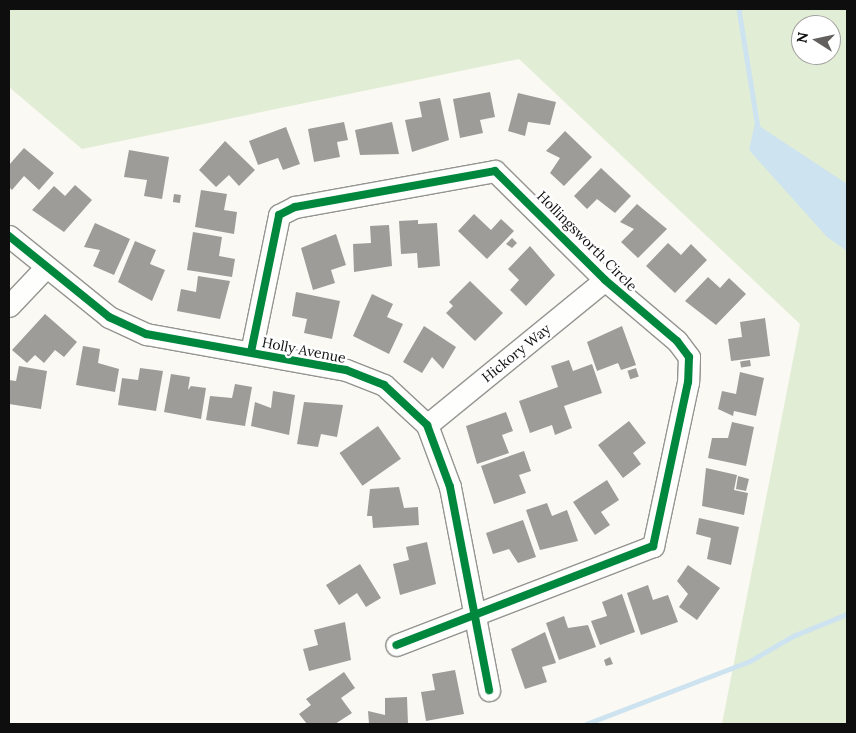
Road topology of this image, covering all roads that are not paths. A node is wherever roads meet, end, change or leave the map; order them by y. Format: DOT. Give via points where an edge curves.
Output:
graph roads {
  1 [pos="9,236"];
  2 [pos="45,268"];
  3 [pos="606,280"];
  4 [pos="9,306"];
  5 [pos="251,352"];
  6 [pos="427,425"];
  7 [pos="477,615"];
  8 [pos="396,645"];
  9 [pos="489,690"];
  1 -- 2 [label="street, Holly Avenue"];
  2 -- 4 [label="street"];
  2 -- 5 [label="street, Holly Avenue" via="109,317 146,334"];
  3 -- 5 [label="street, Hollingsworth Circle" via="495,171 295,207 279,215 273,232"];
  3 -- 6 [label="street, Hickory Way"];
  3 -- 7 [label="street, Hollingsworth Circle" via="677,341 689,358 688,382 653,546"];
  5 -- 6 [label="street, Holly Avenue" via="346,370 384,385"];
  6 -- 7 [label="street, Holly Avenue" via="450,487"];
  7 -- 8 [label="street"];
  7 -- 9 [label="street, Holly Avenue"];
}
